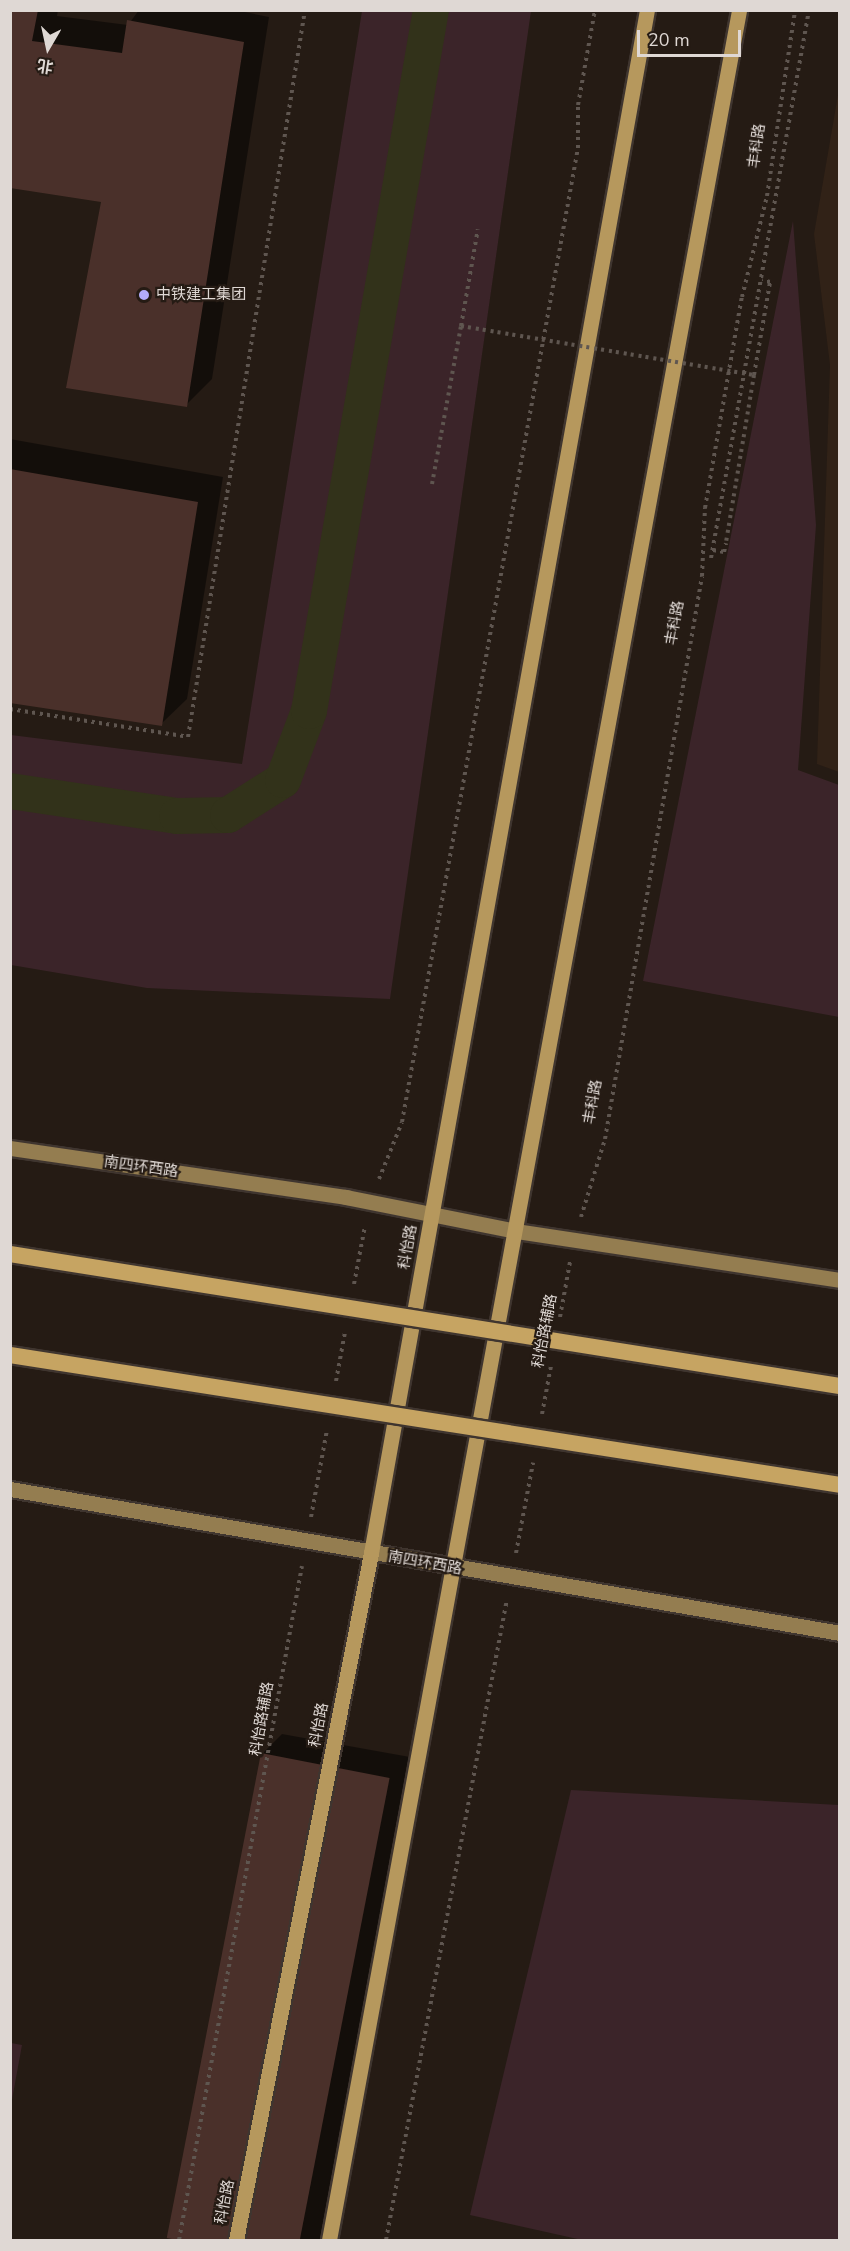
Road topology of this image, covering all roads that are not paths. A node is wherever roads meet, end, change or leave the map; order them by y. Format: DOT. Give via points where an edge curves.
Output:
graph roads {
  1 [pos="647,10"];
  2 [pos="739,10"];
  3 [pos="10,1148"];
  4 [pos="432,1215"];
  5 [pos="516,1231"];
  6 [pos="10,1254"];
  7 [pos="840,1280"];
  8 [pos="10,1355"];
  9 [pos="840,1386"];
  10 [pos="840,1485"];
  11 [pos="10,1489"];
  12 [pos="371,1553"];
  13 [pos="454,1569"];
  14 [pos="840,1633"];
  15 [pos="236,2241"];
  16 [pos="329,2241"];
  1 -- 4 [label="main road"];
  2 -- 5 [label="main road"];
  3 -- 4 [label="main road, 南四环西路"];
  4 -- 5 [label="main road, 南四环西路"];
  4 -- 12 [label="main road, 科怡路"];
  5 -- 7 [label="main road, 南四环西路"];
  5 -- 13 [label="main road"];
  6 -- 9 [label="highway, bridge"];
  8 -- 10 [label="highway, bridge"];
  11 -- 12 [label="main road, 南四环西路"];
  12 -- 13 [label="main road, 南四环西路"];
  12 -- 15 [label="main road, 科怡路"];
  13 -- 14 [label="main road, 南四环西路"];
  13 -- 16 [label="main road"];
}
